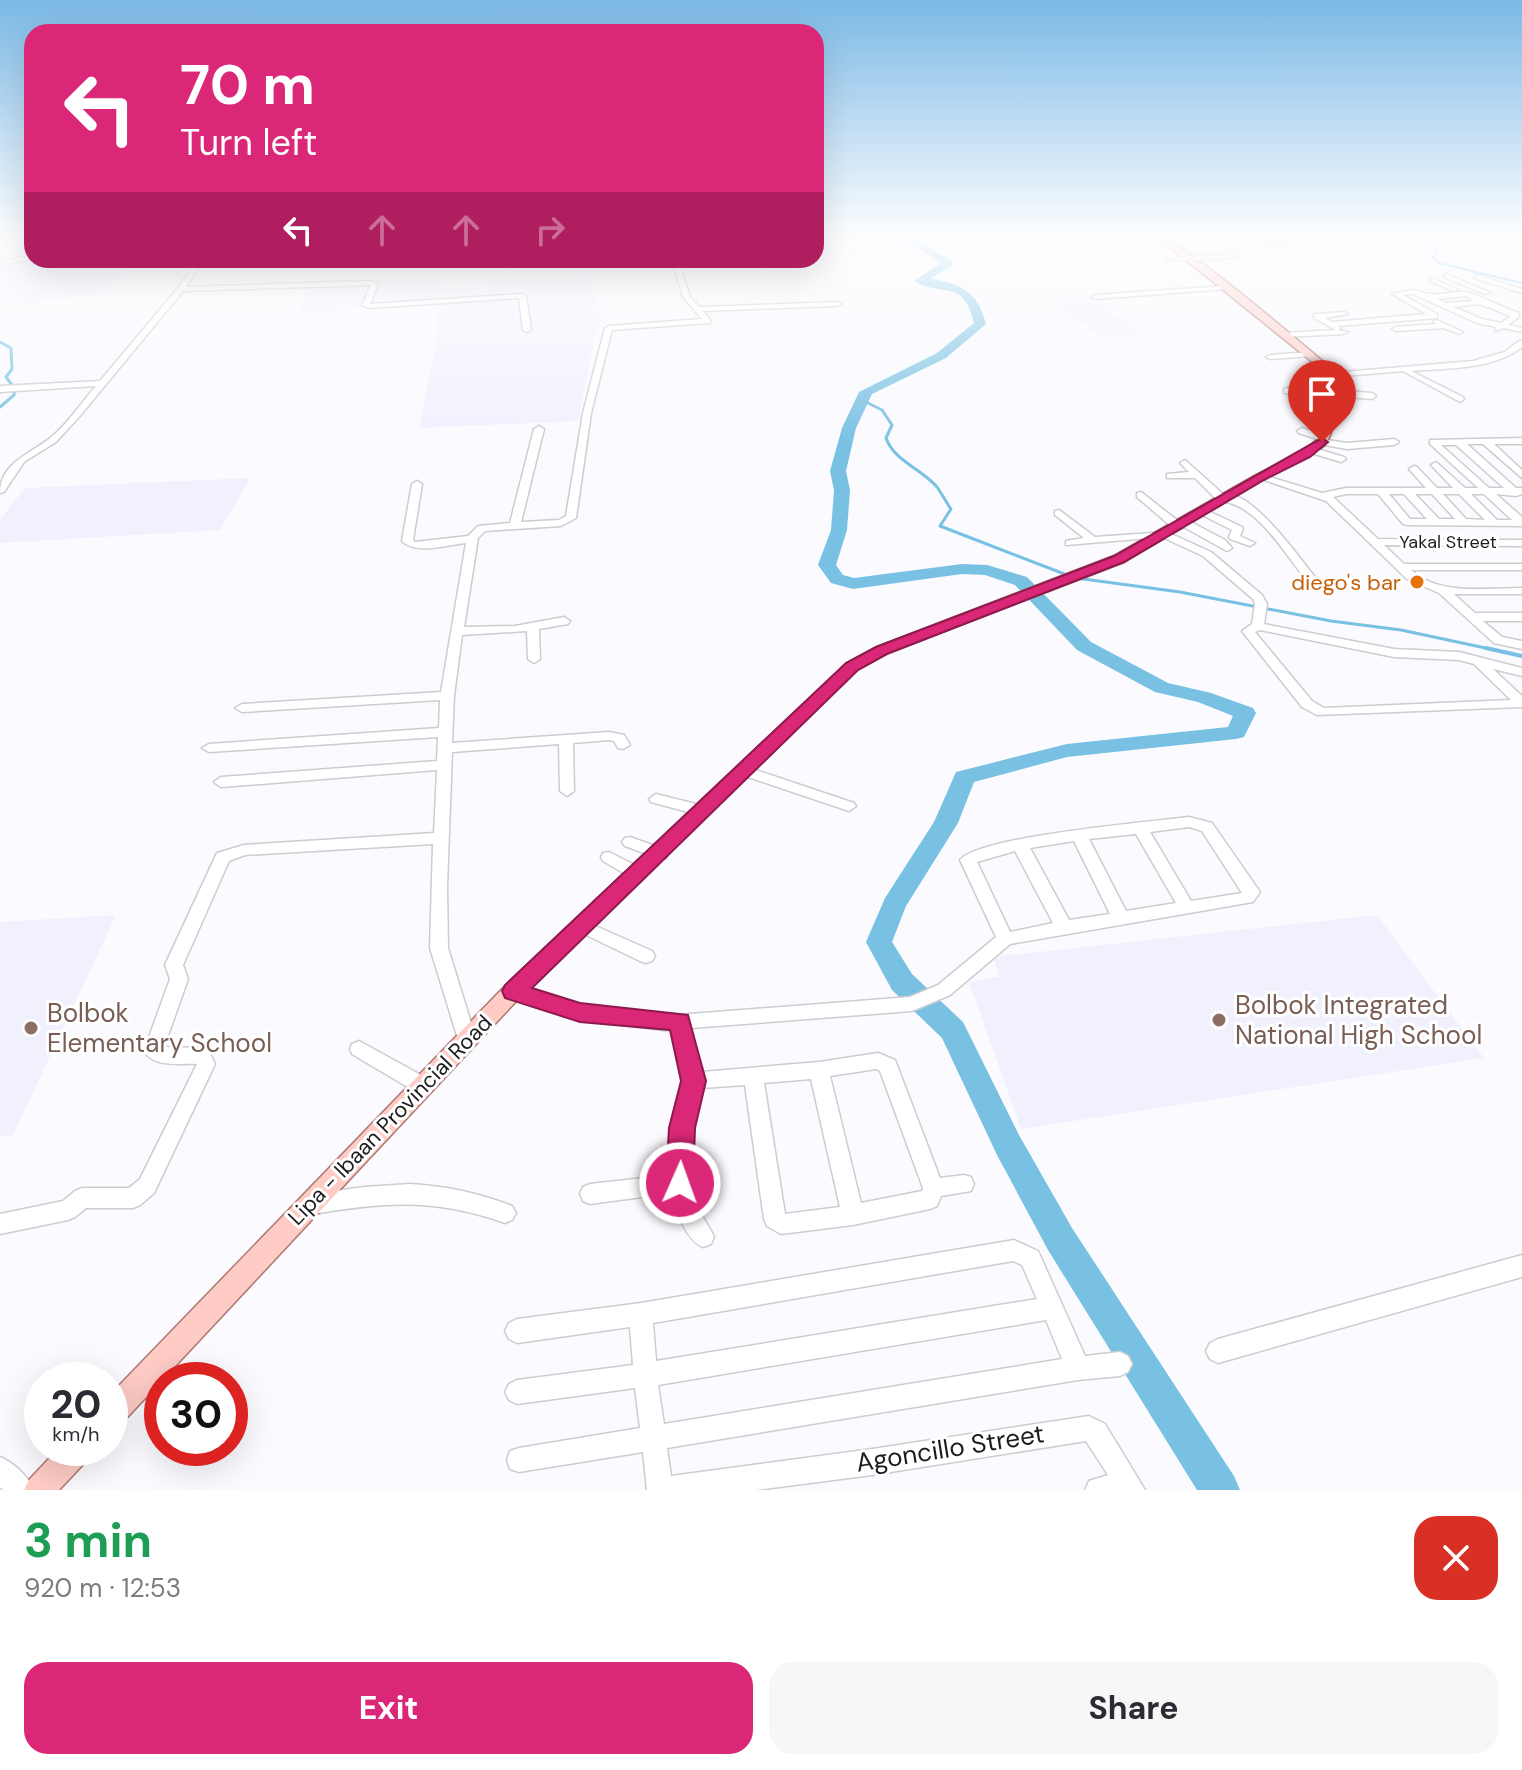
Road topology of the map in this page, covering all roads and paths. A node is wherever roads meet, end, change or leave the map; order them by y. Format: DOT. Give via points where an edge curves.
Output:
graph roads {
  1 [pos="168,305"];
  2 [pos="366,305"];
  3 [pos="386,305"];
  4 [pos="521,305"];
  5 [pos="693,305"];
  6 [pos="822,305"];
  7 [pos="1246,305"];
  8 [pos="1417,305"];
  9 [pos="1445,305"];
  10 [pos="1451,305"];
  11 [pos="1488,305"];
  12 [pos="1422,307"];
  13 [pos="696,309"];
  14 [pos="1500,309"];
  15 [pos="1462,313"];
  16 [pos="1513,318"];
  17 [pos="1480,321"];
  18 [pos="1330,324"];
  19 [pos="1444,326"];
  20 [pos="1501,327"];
  21 [pos="527,330"];
  22 [pos="1522,330"];
  23 [pos="1343,332"];
  24 [pos="1459,332"];
  25 [pos="1284,335"];
  26 [pos="1522,343"];
  27 [pos="1309,354"];
  28 [pos="1270,357"];
  29 [pos="1406,371"];
  30 [pos="1332,375"];
  31 [pos="103,383"];
  32 [pos="0,389"];
  33 [pos="1287,391"];
  34 [pos="1333,395"];
  35 [pos="1372,396"];
  36 [pos="1460,399"];
  37 [pos="539,429"];
  38 [pos="1302,431"];
  39 [pos="1323,440"];
  40 [pos="1458,441"];
  41 [pos="1485,441"];
  42 [pos="1508,441"];
  43 [pos="1522,441"];
  44 [pos="1394,442"];
  45 [pos="1311,450"];
  46 [pos="1522,454"];
  47 [pos="1341,459"];
  48 [pos="1185,463"];
  49 [pos="1436,465"];
  50 [pos="1414,469"];
  51 [pos="1195,475"];
  52 [pos="1522,475"];
  53 [pos="1170,476"];
  54 [pos="1260,477"];
  55 [pos="417,484"];
  56 [pos="0,490"];
  57 [pos="1380,490"];
  58 [pos="1407,491"];
  59 [pos="1436,491"];
  60 [pos="1461,491"];
  61 [pos="1489,491"];
  62 [pos="1519,494"];
  63 [pos="1141,495"];
  64 [pos="1322,496"];
  65 [pos="1224,498"];
  66 [pos="1202,511"];
  67 [pos="1059,513"];
  68 [pos="1392,521"];
  69 [pos="1407,522"];
  70 [pos="1437,523"];
  71 [pos="1464,523"];
  72 [pos="1494,523"];
  73 [pos="1522,523"];
  74 [pos="1180,524"];
  75 [pos="515,526"];
  76 [pos="1160,536"];
  77 [pos="473,539"];
  78 [pos="1093,540"];
  79 [pos="1375,542"];
  80 [pos="1070,543"];
  81 [pos="1250,543"];
  82 [pos="1522,543"];
  83 [pos="1227,548"];
  84 [pos="1399,567"];
  85 [pos="1522,567"];
  86 [pos="1311,579"];
  87 [pos="1443,591"];
  88 [pos="1522,591"];
  89 [pos="1473,617"];
  90 [pos="1522,617"];
  91 [pos="564,621"];
  92 [pos="1258,626"];
  93 [pos="533,628"];
  94 [pos="457,631"];
  95 [pos="1522,645"];
  96 [pos="534,659"];
  97 [pos="1478,660"];
  98 [pos="1522,672"];
  99 [pos="447,696"];
  100 [pos="1522,703"];
  101 [pos="242,708"];
  102 [pos="445,732"];
  103 [pos="566,739"];
  104 [pos="623,745"];
  105 [pos="209,748"];
  106 [pos="445,748"];
  107 [pos="444,765"];
  108 [pos="744,771"];
  109 [pos="221,782"];
  110 [pos="567,791"];
  111 [pos="656,799"];
  112 [pos="849,806"];
  113 [pos="703,811"];
  114 [pos="1141,829"];
  115 [pos="1080,837"];
  116 [pos="441,838"];
  117 [pos="630,842"];
  118 [pos="1020,845"];
  119 [pos="660,854"];
  120 [pos="609,857"];
  121 [pos="638,874"];
  122 [pos="1187,908"];
  123 [pos="1121,918"];
  124 [pos="582,926"];
  125 [pos="1064,927"];
  126 [pos="1005,939"];
  127 [pos="646,956"];
  128 [pos="513,991"];
  129 [pos="680,1022"];
  130 [pos="467,1039"];
  131 [pos="359,1049"];
  132 [pos="819,1070"];
  133 [pos="753,1077"];
  134 [pos="694,1081"];
  135 [pos="423,1086"];
  136 [pos="680,1183"];
  137 [pos="964,1184"];
  138 [pos="933,1188"];
  139 [pos="590,1194"];
  140 [pos="309,1204"];
  141 [pos="505,1213"];
  142 [pos="853,1215"];
  143 [pos="0,1224"];
  144 [pos="703,1237"];
  145 [pos="1522,1266"];
  146 [pos="1052,1308"];
  147 [pos="641,1314"];
  148 [pos="517,1331"];
  149 [pos="1218,1351"];
  150 [pos="1120,1364"];
  151 [pos="1078,1368"];
  152 [pos="645,1375"];
  153 [pos="517,1392"];
  154 [pos="128,1396"];
  155 [pos="652,1438"];
  156 [pos="519,1460"];
  157 [pos="62,1466"];
  158 [pos="0,1470"];
  159 [pos="1129,1486"];
  160 [pos="21,1490"];
  161 [pos="39,1490"];
  162 [pos="660,1490"];
  163 [pos="1098,1490"];
  1 -- 31 [label="street"];
  2 -- 3 [label="street"];
  4 -- 21 [label="street"];
  5 -- 13 [label="street"];
  6 -- 13 [label="street"];
  7 -- 25 [label="main road"];
  8 -- 12 [label="street"];
  9 -- 10 [label="street"];
  9 -- 12 [label="street"];
  9 -- 15 [label="street"];
  11 -- 14 [label="street"];
  12 -- 15 [label="street"];
  12 -- 18 [label="street"];
  12 -- 18 [label="street" via="1317,316"];
  12 -- 19 [label="street"];
  13 -- 75 [label="street" via="705,323 609,328 587,413 571,518"];
  14 -- 15 [label="street"];
  14 -- 16 [label="street" via="1516,315"];
  15 -- 17 [label="street"];
  16 -- 17 [label="street"];
  16 -- 20 [label="street"];
  17 -- 20 [label="street"];
  17 -- 20 [label="street" via="1464,322 1490,334"];
  18 -- 23 [label="street"];
  19 -- 23 [label="street"];
  19 -- 24 [label="street"];
  20 -- 22 [label="street"];
  23 -- 25 [label="street"];
  25 -- 27 [label="main road"];
  26 -- 29 [label="street" via="1501,357"];
  27 -- 28 [label="street"];
  27 -- 30 [label="main road"];
  29 -- 30 [label="street"];
  29 -- 36 [label="street"];
  30 -- 34 [label="main road"];
  31 -- 32 [label="street"];
  31 -- 56 [label="street" via="58,435 21,460"];
  33 -- 34 [label="street"];
  34 -- 35 [label="street"];
  34 -- 39 [label="main road"];
  37 -- 75 [label="street"];
  38 -- 39 [label="street"];
  39 -- 44 [label="street" via="1347,446"];
  39 -- 45 [label="main road, Lipa - Ibaan Provincial Road"];
  40 -- 41 [label="street"];
  40 -- 61 [label="street" via="1433,442"];
  40 -- 62 [label="street"];
  41 -- 42 [label="street"];
  41 -- 52 [label="street"];
  42 -- 43 [label="street"];
  42 -- 46 [label="street"];
  45 -- 47 [label="street"];
  45 -- 54 [label="main road, Lipa - Ibaan Provincial Road"];
  48 -- 51 [label="street"];
  49 -- 60 [label="street"];
  50 -- 59 [label="street"];
  51 -- 53 [label="street"];
  51 -- 65 [label="street"];
  54 -- 64 [label="street"];
  54 -- 65 [label="main road, Lipa - Ibaan Provincial Road"];
  55 -- 77 [label="street" via="407,541 413,545"];
  57 -- 58 [label="street"];
  57 -- 64 [label="street"];
  57 -- 69 [label="street"];
  58 -- 59 [label="street"];
  58 -- 70 [label="street"];
  59 -- 60 [label="street"];
  59 -- 71 [label="street"];
  60 -- 61 [label="street"];
  60 -- 72 [label="street"];
  61 -- 62 [label="street"];
  61 -- 73 [label="street"];
  63 -- 74 [label="street"];
  64 -- 79 [label="street"];
  65 -- 66 [label="main road, Lipa - Ibaan Provincial Road"];
  65 -- 86 [label="street" via="1259,515"];
  66 -- 74 [label="main road, Lipa - Ibaan Provincial Road"];
  66 -- 81 [label="street" via="1238,529 1234,537"];
  67 -- 78 [label="street"];
  68 -- 69 [label="street"];
  69 -- 70 [label="street"];
  70 -- 71 [label="street"];
  71 -- 72 [label="street"];
  72 -- 73 [label="street"];
  74 -- 76 [label="main road, Lipa - Ibaan Provincial Road"];
  74 -- 83 [label="street"];
  75 -- 77 [label="street" via="482,528"];
  76 -- 78 [label="street"];
  76 -- 92 [label="street" via="1213,561 1258,597"];
  76 -- 108 [label="main road, Lipa - Ibaan Provincial Road" via="1119,559 852,666"];
  77 -- 94 [label="street"];
  78 -- 80 [label="street"];
  79 -- 82 [label="street, Yakal Street"];
  79 -- 84 [label="street"];
  84 -- 85 [label="street"];
  84 -- 87 [label="street"];
  87 -- 88 [label="street"];
  87 -- 89 [label="street"];
  89 -- 90 [label="street"];
  89 -- 95 [label="street" via="1498,640"];
  91 -- 93 [label="street"];
  92 -- 97 [label="street" via="1370,649"];
  92 -- 100 [label="street" via="1248,631 1307,704 1322,712"];
  93 -- 94 [label="street"];
  93 -- 96 [label="street"];
  94 -- 99 [label="street"];
  97 -- 98 [label="street"];
  97 -- 100 [label="street"];
  99 -- 101 [label="street"];
  99 -- 102 [label="street"];
  102 -- 105 [label="street"];
  102 -- 106 [label="street"];
  103 -- 104 [label="street" via="615,737"];
  103 -- 106 [label="street"];
  103 -- 110 [label="street"];
  106 -- 107 [label="street"];
  107 -- 109 [label="street"];
  107 -- 116 [label="street"];
  108 -- 112 [label="street"];
  108 -- 113 [label="main road, Lipa - Ibaan Provincial Road"];
  111 -- 113 [label="street"];
  113 -- 119 [label="main road, Lipa - Ibaan Provincial Road"];
  114 -- 115 [label="street"];
  114 -- 122 [label="street"];
  114 -- 122 [label="street" via="1189,822 1207,827 1252,892 1247,898"];
  115 -- 118 [label="street"];
  115 -- 123 [label="street"];
  116 -- 130 [label="street" via="439,948"];
  116 -- 143 [label="street" via="244,850 223,857 174,965 179,979 153,1051 202,1056 206,1064 147,1186 133,1198 82,1198 68,1210"];
  117 -- 119 [label="street"];
  118 -- 125 [label="street"];
  118 -- 126 [label="street" via="968,860"];
  119 -- 121 [label="main road, Lipa - Ibaan Provincial Road"];
  120 -- 121 [label="street"];
  121 -- 124 [label="main road, Lipa - Ibaan Provincial Road"];
  122 -- 123 [label="street"];
  123 -- 125 [label="street"];
  124 -- 127 [label="street"];
  124 -- 128 [label="main road, Lipa - Ibaan Provincial Road"];
  125 -- 126 [label="street"];
  126 -- 129 [label="street" via="944,990 912,1004"];
  128 -- 129 [label="street" via="580,1012"];
  128 -- 130 [label="main road, Lipa - Ibaan Provincial Road"];
  129 -- 134 [label="street"];
  130 -- 135 [label="main road, Lipa - Ibaan Provincial Road"];
  131 -- 135 [label="street"];
  132 -- 133 [label="street"];
  132 -- 138 [label="street" via="878,1061 888,1066"];
  132 -- 142 [label="street"];
  133 -- 134 [label="street"];
  133 -- 142 [label="street" via="775,1219 788,1225"];
  134 -- 136 [label="street" via="682,1128"];
  135 -- 140 [label="main road, Lipa - Ibaan Provincial Road"];
  136 -- 139 [label="street"];
  136 -- 144 [label="street" via="687,1210"];
  137 -- 138 [label="street"];
  138 -- 142 [label="street" via="925,1201"];
  140 -- 141 [label="street" via="380,1193 427,1193 467,1198"];
  140 -- 154 [label="main road, Lipa - Ibaan Provincial Road"];
  145 -- 149 [label="street"];
  146 -- 147 [label="street" via="1030,1258 1014,1250"];
  146 -- 151 [label="street"];
  146 -- 152 [label="street"];
  147 -- 148 [label="street"];
  147 -- 152 [label="street"];
  150 -- 151 [label="street"];
  151 -- 155 [label="street"];
  152 -- 153 [label="street"];
  152 -- 155 [label="street"];
  155 -- 156 [label="street"];
  155 -- 162 [label="street"];
  157 -- 161 [label="main road"];
  158 -- 160 [label="street"];
  159 -- 162 [label="street, Agoncillo Street" via="1089,1428"];
  159 -- 163 [label="street"];
}
